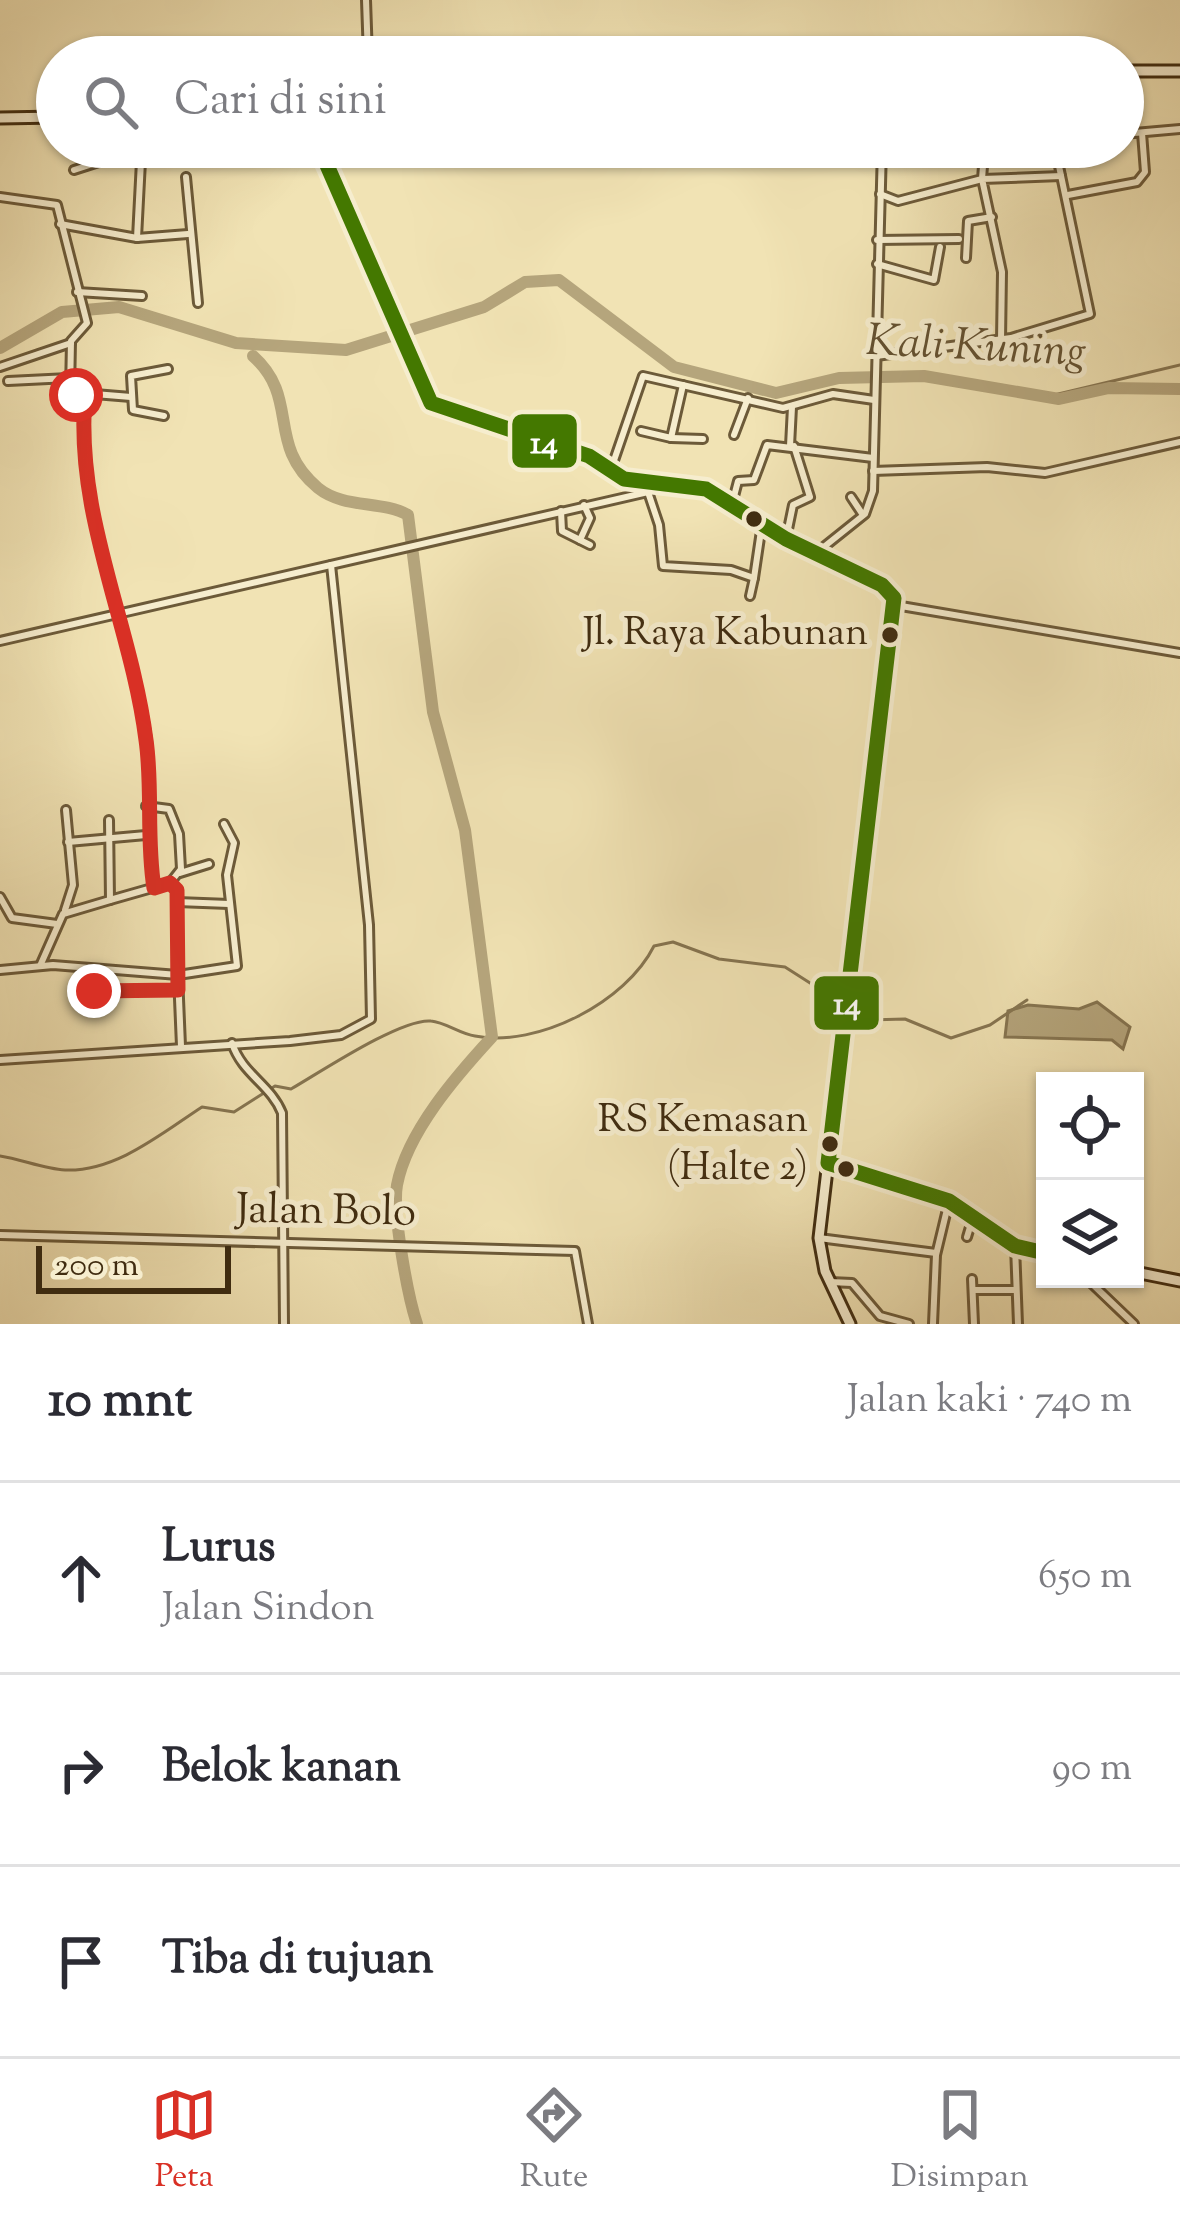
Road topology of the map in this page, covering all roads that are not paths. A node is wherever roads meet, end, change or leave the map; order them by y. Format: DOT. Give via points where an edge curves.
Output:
graph roads {
  1 [pos="366,0"];
  2 [pos="367,36"];
  3 [pos="1180,70"];
  4 [pos="1144,71"];
  5 [pos="36,117"];
  6 [pos="0,118"];
  7 [pos="1180,129"];
  8 [pos="1144,133"];
  9 [pos="1144,156"];
  10 [pos="80,168"];
  11 [pos="141,168"];
  12 [pos="328,168"];
  13 [pos="881,168"];
  14 [pos="983,168"];
  15 [pos="1059,168"];
  16 [pos="74,170"];
  17 [pos="1061,176"];
  18 [pos="186,177"];
  19 [pos="982,179"];
  20 [pos="880,194"];
  21 [pos="1067,195"];
  22 [pos="0,197"];
  23 [pos="993,217"];
  24 [pos="60,224"];
  25 [pos="188,234"];
  26 [pos="137,238"];
  27 [pos="878,239"];
  28 [pos="959,239"];
  29 [pos="940,247"];
  30 [pos="966,258"];
  31 [pos="877,264"];
  32 [pos="78,295"];
  33 [pos="142,296"];
  34 [pos="198,303"];
  35 [pos="1001,340"];
  36 [pos="71,344"];
  37 [pos="876,356"];
  38 [pos="0,367"];
  39 [pos="168,369"];
  40 [pos="69,377"];
  41 [pos="8,382"];
  42 [pos="683,385"];
  43 [pos="85,396"];
  44 [pos="131,397"];
  45 [pos="748,398"];
  46 [pos="874,400"];
  47 [pos="792,406"];
  48 [pos="164,416"];
  49 [pos="640,431"];
  50 [pos="734,435"];
  51 [pos="671,438"];
  52 [pos="703,439"];
  53 [pos="1180,442"];
  54 [pos="792,446"];
  55 [pos="873,458"];
  56 [pos="610,472"];
  57 [pos="873,472"];
  58 [pos="646,487"];
  59 [pos="851,496"];
  60 [pos="732,504"];
  61 [pos="584,505"];
  62 [pos="561,511"];
  63 [pos="863,515"];
  64 [pos="762,524"];
  65 [pos="786,539"];
  66 [pos="580,541"];
  67 [pos="590,545"];
  68 [pos="815,554"];
  69 [pos="331,565"];
  70 [pos="754,578"];
  71 [pos="750,596"];
  72 [pos="896,605"];
  73 [pos="118,615"];
  74 [pos="0,641"];
  75 [pos="1180,653"];
  76 [pos="146,806"];
  77 [pos="66,810"];
  78 [pos="109,820"];
  79 [pos="224,824"];
  80 [pos="146,835"];
  81 [pos="109,838"];
  82 [pos="68,842"];
  83 [pos="209,864"];
  84 [pos="180,873"];
  85 [pos="170,883"];
  86 [pos="154,888"];
  87 [pos="0,897"];
  88 [pos="110,900"];
  89 [pos="177,902"];
  90 [pos="229,904"];
  91 [pos="63,914"];
  92 [pos="57,924"];
  93 [pos="48,951"];
  94 [pos="53,965"];
  95 [pos="40,966"];
  96 [pos="0,970"];
  97 [pos="178,975"];
  98 [pos="178,990"];
  99 [pos="94,991"];
  100 [pos="232,1043"];
  101 [pos="181,1046"];
  102 [pos="0,1060"];
  103 [pos="828,1163"];
  104 [pos="950,1201"];
  105 [pos="974,1214"];
  106 [pos="0,1235"];
  107 [pos="967,1237"];
  108 [pos="819,1238"];
  109 [pos="284,1242"];
  110 [pos="1015,1246"];
  111 [pos="1036,1251"];
  112 [pos="936,1253"];
  113 [pos="1144,1274"];
  114 [pos="972,1279"];
  115 [pos="1180,1281"];
  116 [pos="830,1282"];
  117 [pos="1096,1288"];
  118 [pos="973,1290"];
  119 [pos="1015,1290"];
  120 [pos="284,1324"];
  121 [pos="588,1324"];
  122 [pos="850,1324"];
  123 [pos="909,1324"];
  124 [pos="933,1324"];
  125 [pos="974,1324"];
  126 [pos="1018,1324"];
  127 [pos="1134,1324"];
  1 -- 2 [label="street"];
  3 -- 4 [label="street"];
  5 -- 6 [label="street"];
  7 -- 8 [label="street"];
  9 -- 21 [label="street" via="1137,182"];
  10 -- 16 [label="street"];
  11 -- 26 [label="street"];
  12 -- 56 [label="street" via="422,393 441,410 579,452"];
  13 -- 20 [label="street"];
  14 -- 19 [label="street"];
  15 -- 17 [label="street"];
  17 -- 19 [label="street"];
  17 -- 21 [label="street"];
  18 -- 25 [label="street"];
  19 -- 20 [label="street" via="898,201"];
  19 -- 23 [label="street"];
  20 -- 27 [label="street"];
  21 -- 35 [label="street" via="1090,314"];
  22 -- 24 [label="street" via="54,202"];
  23 -- 30 [label="street" via="968,220"];
  23 -- 35 [label="street"];
  24 -- 26 [label="street"];
  24 -- 32 [label="street"];
  25 -- 26 [label="street"];
  25 -- 34 [label="street"];
  27 -- 28 [label="street"];
  27 -- 31 [label="street"];
  29 -- 31 [label="street" via="934,280"];
  31 -- 37 [label="street"];
  32 -- 33 [label="street"];
  32 -- 36 [label="street" via="86,323"];
  35 -- 37 [label="street"];
  36 -- 38 [label="street"];
  36 -- 40 [label="street"];
  37 -- 46 [label="street"];
  39 -- 44 [label="street" via="132,371"];
  40 -- 41 [label="street"];
  40 -- 43 [label="street" via="70,392"];
  42 -- 45 [label="street"];
  42 -- 51 [label="street"];
  42 -- 56 [label="street" via="640,379"];
  43 -- 44 [label="street"];
  43 -- 73 [label="street" via="83,469"];
  44 -- 48 [label="street" via="135,411"];
  45 -- 47 [label="street"];
  45 -- 50 [label="street"];
  46 -- 47 [label="street" via="833,394"];
  46 -- 55 [label="street"];
  47 -- 54 [label="street"];
  49 -- 51 [label="street"];
  51 -- 52 [label="street"];
  53 -- 57 [label="street" via="1046,472"];
  54 -- 55 [label="street"];
  54 -- 60 [label="street" via="765,446 754,480 738,481"];
  54 -- 65 [label="street" via="810,497 793,505"];
  55 -- 57 [label="street"];
  56 -- 58 [label="street"];
  57 -- 63 [label="street"];
  58 -- 60 [label="street" via="697,486"];
  58 -- 61 [label="street"];
  58 -- 70 [label="street" via="663,566"];
  59 -- 63 [label="street"];
  60 -- 64 [label="street"];
  61 -- 62 [label="street"];
  61 -- 66 [label="street" via="590,518"];
  62 -- 66 [label="street" via="562,531"];
  62 -- 69 [label="street"];
  63 -- 68 [label="street"];
  64 -- 65 [label="street"];
  64 -- 70 [label="street"];
  65 -- 68 [label="street"];
  66 -- 67 [label="street"];
  68 -- 72 [label="street" via="882,584"];
  69 -- 73 [label="street"];
  69 -- 100 [label="street" via="374,1012 341,1035"];
  70 -- 71 [label="street"];
  72 -- 75 [label="street"];
  72 -- 103 [label="street"];
  73 -- 74 [label="street"];
  73 -- 76 [label="street" via="146,739"];
  76 -- 80 [label="street"];
  76 -- 84 [label="street" via="169,809"];
  77 -- 82 [label="street"];
  78 -- 81 [label="street"];
  79 -- 90 [label="street" via="234,843"];
  80 -- 81 [label="street"];
  80 -- 86 [label="street"];
  81 -- 82 [label="street"];
  81 -- 88 [label="street"];
  82 -- 91 [label="street" via="73,885"];
  83 -- 84 [label="street"];
  84 -- 85 [label="street"];
  85 -- 86 [label="street"];
  85 -- 89 [label="street"];
  86 -- 88 [label="street"];
  87 -- 92 [label="street" via="12,918"];
  88 -- 91 [label="street"];
  89 -- 90 [label="street"];
  89 -- 97 [label="street"];
  90 -- 97 [label="street" via="236,968"];
  91 -- 92 [label="street"];
  92 -- 93 [label="street"];
  93 -- 94 [label="street"];
  93 -- 95 [label="street"];
  94 -- 95 [label="street"];
  94 -- 97 [label="street"];
  95 -- 96 [label="street"];
  97 -- 98 [label="street"];
  98 -- 99 [label="street"];
  98 -- 101 [label="street"];
  100 -- 101 [label="street"];
  100 -- 109 [label="street" via="282,1121"];
  101 -- 102 [label="street"];
  103 -- 104 [label="street"];
  103 -- 108 [label="street"];
  104 -- 105 [label="street"];
  104 -- 112 [label="street"];
  105 -- 107 [label="street"];
  105 -- 110 [label="street"];
  106 -- 109 [label="street, Jalan Bolo"];
  108 -- 112 [label="street"];
  108 -- 116 [label="street"];
  109 -- 120 [label="street"];
  109 -- 121 [label="street, Jalan Bolo" via="575,1251"];
  110 -- 111 [label="street"];
  110 -- 119 [label="street"];
  112 -- 124 [label="street"];
  113 -- 115 [label="street"];
  114 -- 118 [label="street"];
  116 -- 122 [label="street"];
  116 -- 123 [label="street" via="852,1283 880,1316"];
  117 -- 127 [label="street"];
  118 -- 119 [label="street"];
  118 -- 125 [label="street"];
  119 -- 126 [label="street"];
}
